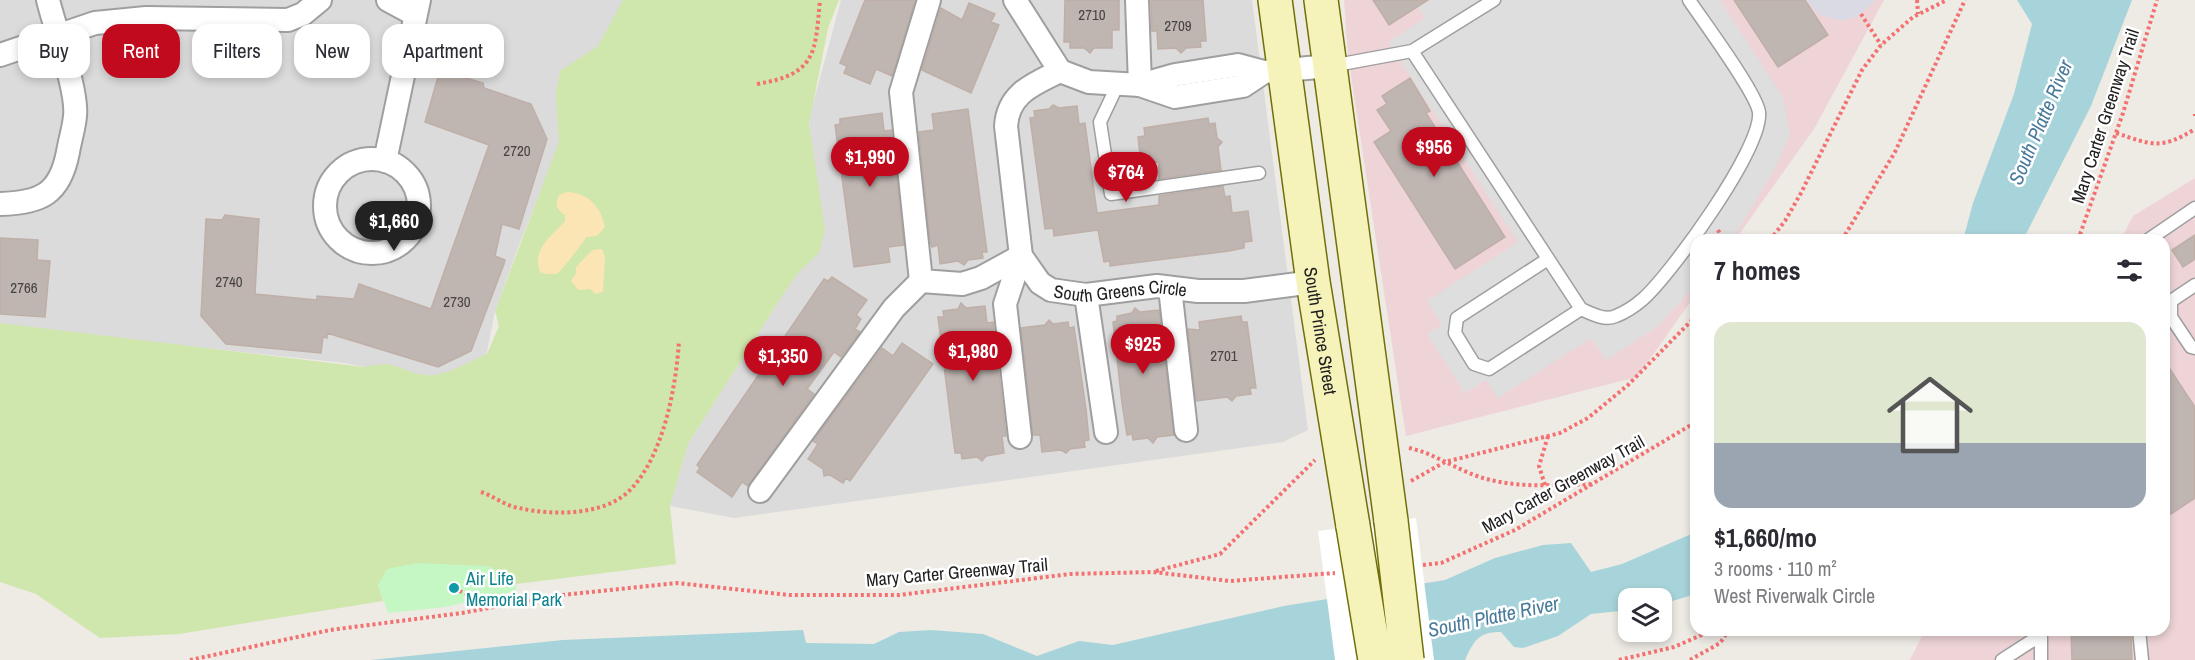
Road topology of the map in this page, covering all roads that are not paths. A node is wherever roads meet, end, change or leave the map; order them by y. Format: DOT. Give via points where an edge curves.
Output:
graph roads {
  1 [pos="48,0"];
  2 [pos="320,0"];
  3 [pos="388,0"];
  4 [pos="930,0"];
  5 [pos="1015,0"];
  6 [pos="1137,0"];
  7 [pos="1275,0"];
  8 [pos="1321,0"];
  9 [pos="1494,0"];
  10 [pos="1689,0"];
  11 [pos="416,7"];
  12 [pos="53,24"];
  13 [pos="90,25"];
  14 [pos="18,49"];
  15 [pos="1412,51"];
  16 [pos="0,55"];
  17 [pos="1329,66"];
  18 [pos="1060,71"];
  19 [pos="1274,72"];
  20 [pos="69,78"];
  21 [pos="1129,84"];
  22 [pos="385,161"];
  23 [pos="1259,173"];
  24 [pos="0,204"];
  25 [pos="2195,208"];
  26 [pos="1696,234"];
  27 [pos="2157,234"];
  28 [pos="1690,244"];
  29 [pos="1020,256"];
  30 [pos="1548,259"];
  31 [pos="921,281"];
  32 [pos="1313,282"];
  33 [pos="2195,285"];
  34 [pos="1170,288"];
  35 [pos="1086,295"];
  36 [pos="1581,309"];
  37 [pos="2195,348"];
  38 [pos="1186,430"];
  39 [pos="1106,432"];
  40 [pos="1020,437"];
  41 [pos="760,491"];
  42 [pos="2039,636"];
  43 [pos="2041,636"];
  44 [pos="2140,636"];
  45 [pos="1375,660"];
  46 [pos="1407,660"];
  47 [pos="2001,660"];
  48 [pos="2041,660"];
  49 [pos="2142,660"];
  1 -- 12 [label="street"];
  2 -- 13 [label="street" via="288,20 146,18"];
  3 -- 11 [label="street"];
  4 -- 31 [label="street" via="901,92"];
  5 -- 18 [label="street"];
  6 -- 21 [label="street"];
  7 -- 19 [label="street, South Prince Street"];
  8 -- 17 [label="street"];
  9 -- 15 [label="lane"];
  10 -- 26 [label="lane" via="1759,111 1757,130"];
  11 -- 22 [label="street"];
  14 -- 16 [label="street"];
  15 -- 17 [label="lane"];
  15 -- 30 [label="lane"];
  17 -- 19 [label="street"];
  17 -- 46 [label="street, bridge"];
  18 -- 21 [label="street" via="1089,82"];
  18 -- 29 [label="street" via="1022,90 1006,116"];
  19 -- 21 [label="street" via="1238,65"];
  19 -- 32 [label="street, South Prince Street"];
  20 -- 24 [label="street" via="75,115 63,175 55,187 39,197 21,204"];
  21 -- 23 [label="lane" via="1100,122 1111,194"];
  22 -- 22 [label="street" via="401,170 413,184 418,201 417,220 408,236 394,248 377,253 358,251 342,243 330,229 326,193 335,177 349,165 367,159"];
  25 -- 27 [label="lane"];
  28 -- 36 [label="lane" via="1644,298 1613,318"];
  29 -- 31 [label="street" via="962,284"];
  29 -- 35 [label="street, South Greens Circle" via="1040,283 1051,290"];
  29 -- 40 [label="street" via="1005,304"];
  30 -- 36 [label="lane"];
  30 -- 36 [label="lane" via="1457,318 1455,333 1474,364 1490,369"];
  31 -- 41 [label="street" via="894,308"];
  32 -- 34 [label="street, South Greens Circle" via="1244,291"];
  32 -- 45 [label="street, South Prince Street, bridge"];
  33 -- 37 [label="lane" via="2172,301 2171,317"];
  34 -- 35 [label="street, South Greens Circle" via="1157,286"];
  34 -- 38 [label="street"];
  35 -- 39 [label="street"];
  42 -- 47 [label="lane"];
  43 -- 48 [label="lane"];
  44 -- 49 [label="lane"];
}
